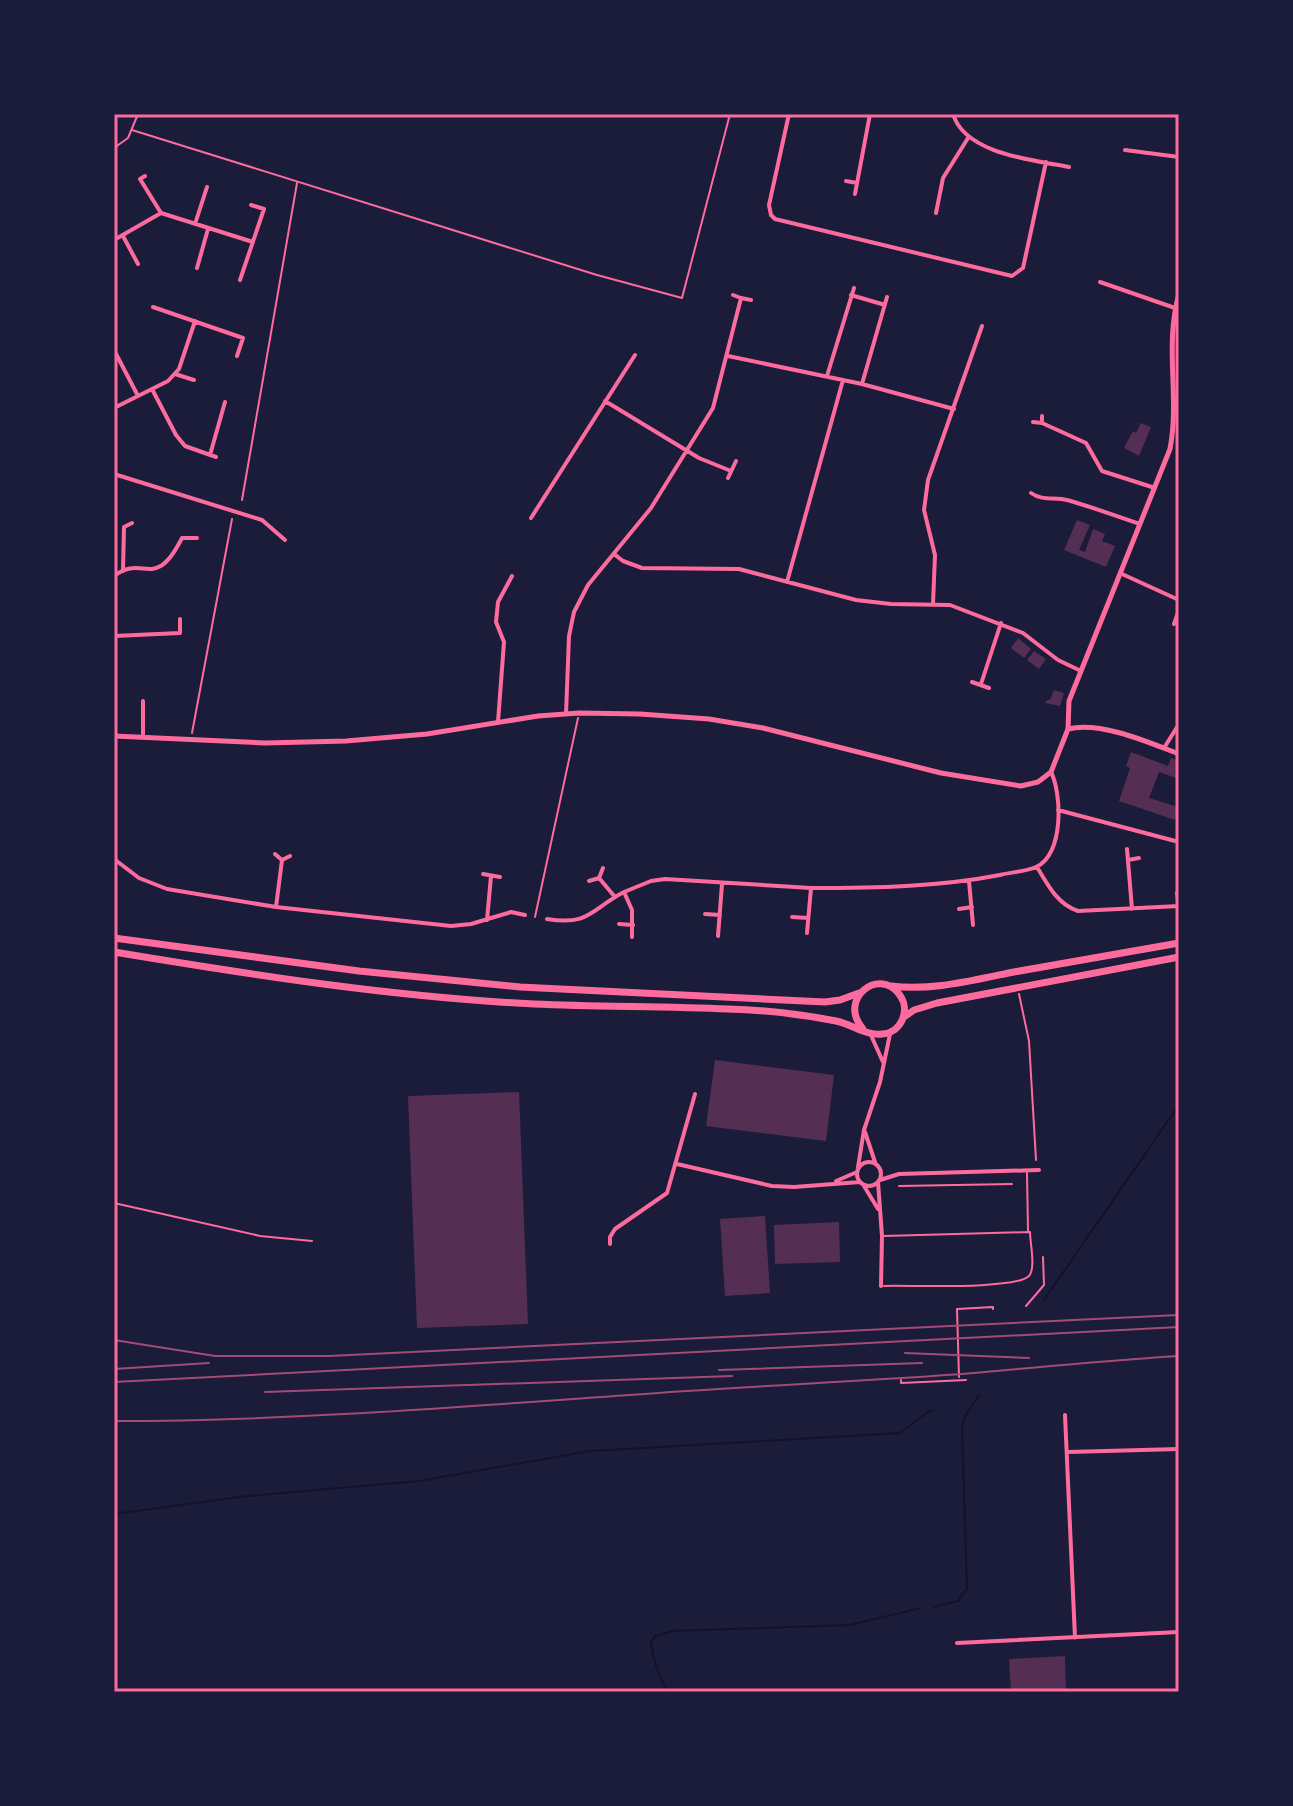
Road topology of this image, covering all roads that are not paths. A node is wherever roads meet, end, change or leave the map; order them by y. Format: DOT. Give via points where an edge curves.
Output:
graph roads {
  1 [pos="789,114"];
  2 [pos="870,114"];
  3 [pos="953,114"];
  4 [pos="968,138"];
  5 [pos="1125,150"];
  6 [pos="1179,157"];
  7 [pos="1046,162"];
  8 [pos="1069,167"];
  9 [pos="145,176"];
  10 [pos="846,181"];
  11 [pos="857,183"];
  12 [pos="207,187"];
  13 [pos="855,194"];
  14 [pos="251,205"];
  15 [pos="161,213"];
  16 [pos="936,213"];
  17 [pos="195,224"];
  18 [pos="208,229"];
  19 [pos="123,236"];
  20 [pos="114,240"];
  21 [pos="253,242"];
  22 [pos="138,264"];
  23 [pos="197,268"];
  24 [pos="240,280"];
  25 [pos="1100,282"];
  26 [pos="854,288"];
  27 [pos="1179,294"];
  28 [pos="733,295"];
  29 [pos="851,295"];
  30 [pos="887,297"];
  31 [pos="741,298"];
  32 [pos="751,300"];
  33 [pos="885,305"];
  34 [pos="153,307"];
  35 [pos="1175,308"];
  36 [pos="195,321"];
  37 [pos="982,326"];
  38 [pos="114,350"];
  39 [pos="635,355"];
  40 [pos="237,356"];
  41 [pos="728,356"];
  42 [pos="175,374"];
  43 [pos="827,376"];
  44 [pos="194,380"];
  45 [pos="843,380"];
  46 [pos="862,384"];
  47 [pos="152,389"];
  48 [pos="138,396"];
  49 [pos="605,401"];
  50 [pos="225,402"];
  51 [pos="114,408"];
  52 [pos="954,409"];
  53 [pos="1042,416"];
  54 [pos="1033,422"];
  55 [pos="1042,423"];
  56 [pos="1176,432"];
  57 [pos="689,450"];
  58 [pos="210,455"];
  59 [pos="216,457"];
  60 [pos="736,461"];
  61 [pos="731,471"];
  62 [pos="114,474"];
  63 [pos="728,478"];
  64 [pos="1155,488"];
  65 [pos="1031,493"];
  66 [pos="531,518"];
  67 [pos="132,523"];
  68 [pos="1140,524"];
  69 [pos="197,538"];
  70 [pos="285,540"];
  71 [pos="614,554"];
  72 [pos="123,571"];
  73 [pos="1122,574"];
  74 [pos="114,576"];
  75 [pos="512,576"];
  76 [pos="786,582"];
  77 [pos="1179,600"];
  78 [pos="933,604"];
  79 [pos="1179,610"];
  80 [pos="180,619"];
  81 [pos="1001,623"];
  82 [pos="1174,624"];
  83 [pos="114,636"];
  84 [pos="1081,671"];
  85 [pos="972,682"];
  86 [pos="981,684"];
  87 [pos="989,688"];
  88 [pos="143,701"];
  89 [pos="566,714"];
  90 [pos="498,722"];
  91 [pos="1179,724"];
  92 [pos="1068,729"];
  93 [pos="114,736"];
  94 [pos="143,736"];
  95 [pos="1164,748"];
  96 [pos="1179,754"];
  97 [pos="1051,772"];
  98 [pos="1058,810"];
  99 [pos="1179,842"];
  100 [pos="1127,849"];
  101 [pos="275,854"];
  102 [pos="290,856"];
  103 [pos="1139,858"];
  104 [pos="114,859"];
  105 [pos="282,860"];
  106 [pos="1128,860"];
  107 [pos="1037,867"];
  108 [pos="603,868"];
  109 [pos="483,874"];
  110 [pos="491,876"];
  111 [pos="500,877"];
  112 [pos="599,878"];
  113 [pos="589,881"];
  114 [pos="969,881"];
  115 [pos="722,884"];
  116 [pos="811,888"];
  117 [pos="624,892"];
  118 [pos="1177,893"];
  119 [pos="615,897"];
  120 [pos="1179,906"];
  121 [pos="276,907"];
  122 [pos="972,907"];
  123 [pos="959,909"];
  124 [pos="1132,909"];
  125 [pos="705,914"];
  126 [pos="525,915"];
  127 [pos="720,915"];
  128 [pos="792,917"];
  129 [pos="808,918"];
  130 [pos="547,919"];
  131 [pos="487,920"];
  132 [pos="619,924"];
  133 [pos="633,925"];
  134 [pos="973,925"];
  135 [pos="807,933"];
  136 [pos="718,936"];
  137 [pos="632,937"];
  138 [pos="114,938"];
  139 [pos="1179,943"];
  140 [pos="114,952"];
  141 [pos="1179,957"];
  142 [pos="889,986"];
  143 [pos="860,993"];
  144 [pos="904,1017"];
  145 [pos="866,1031"];
  146 [pos="891,1032"];
  147 [pos="883,1064"];
  148 [pos="695,1094"];
  149 [pos="864,1130"];
  150 [pos="677,1164"];
  151 [pos="878,1165"];
  152 [pos="858,1170"];
  153 [pos="1027,1170"];
  154 [pos="1039,1170"];
  155 [pos="899,1174"];
  156 [pos="879,1181"];
  157 [pos="834,1182"];
  158 [pos="862,1183"];
  159 [pos="1012,1184"];
  160 [pos="899,1186"];
  161 [pos="114,1203"];
  162 [pos="879,1211"];
  163 [pos="1028,1232"];
  164 [pos="882,1236"];
  165 [pos="312,1241"];
  166 [pos="610,1244"];
  167 [pos="881,1286"];
  168 [pos="1065,1415"];
  169 [pos="1179,1449"];
  170 [pos="1068,1452"];
  171 [pos="1179,1632"];
  172 [pos="1075,1638"];
  173 [pos="957,1643"];
  1 -- 7 [label="street" via="769,205 775,219 1012,276 1023,268"];
  2 -- 11 [label="street"];
  3 -- 4 [label="street"];
  4 -- 7 [label="street" via="983,147"];
  4 -- 16 [label="street" via="943,178"];
  5 -- 6 [label="street"];
  7 -- 8 [label="street"];
  9 -- 15 [label="street" via="140,179"];
  10 -- 11 [label="street"];
  11 -- 13 [label="street"];
  12 -- 17 [label="street"];
  14 -- 21 [label="street" via="264,209"];
  15 -- 17 [label="street"];
  15 -- 19 [label="street"];
  17 -- 18 [label="street"];
  18 -- 21 [label="street"];
  18 -- 23 [label="street"];
  19 -- 20 [label="street"];
  19 -- 22 [label="street"];
  21 -- 24 [label="street"];
  25 -- 35 [label="street"];
  26 -- 29 [label="street"];
  27 -- 35 [label="street"];
  28 -- 31 [label="street"];
  29 -- 33 [label="street"];
  29 -- 43 [label="street"];
  30 -- 33 [label="street"];
  31 -- 32 [label="street"];
  31 -- 41 [label="street"];
  33 -- 46 [label="street"];
  34 -- 36 [label="street"];
  35 -- 56 [label="street" via="1170,340"];
  36 -- 40 [label="street" via="243,338"];
  36 -- 42 [label="street"];
  37 -- 52 [label="street"];
  38 -- 48 [label="street"];
  39 -- 49 [label="street"];
  41 -- 43 [label="street"];
  41 -- 57 [label="street" via="713,408"];
  42 -- 44 [label="street"];
  42 -- 47 [label="street"];
  43 -- 45 [label="street"];
  45 -- 46 [label="street"];
  45 -- 76 [label="street"];
  46 -- 52 [label="street"];
  47 -- 48 [label="street"];
  47 -- 58 [label="street" via="185,446"];
  48 -- 51 [label="street"];
  49 -- 57 [label="street"];
  49 -- 66 [label="street"];
  50 -- 58 [label="street"];
  52 -- 78 [label="street" via="924,498 935,555"];
  53 -- 55 [label="street"];
  54 -- 55 [label="street"];
  55 -- 64 [label="street" via="1086,443 1102,471"];
  56 -- 64 [label="street"];
  57 -- 61 [label="street"];
  57 -- 71 [label="street"];
  58 -- 59 [label="street"];
  60 -- 61 [label="street"];
  61 -- 63 [label="street"];
  62 -- 70 [label="street" via="262,520"];
  64 -- 68 [label="street"];
  65 -- 68 [label="street"];
  67 -- 72 [label="street" via="124,527"];
  68 -- 73 [label="street"];
  69 -- 72 [label="street" via="182,538 159,569"];
  71 -- 76 [label="street" via="642,568 739,569"];
  71 -- 89 [label="street" via="574,612"];
  72 -- 74 [label="street"];
  73 -- 77 [label="street"];
  73 -- 84 [label="street"];
  75 -- 90 [label="street" via="498,602 496,622 504,642"];
  76 -- 78 [label="street" via="856,600"];
  78 -- 81 [label="street"];
  79 -- 82 [label="street"];
  80 -- 83 [label="street" via="180,633"];
  81 -- 84 [label="street"];
  81 -- 86 [label="street"];
  84 -- 92 [label="street" via="1069,701"];
  85 -- 86 [label="street"];
  86 -- 87 [label="street"];
  88 -- 94 [label="street"];
  89 -- 90 [label="street"];
  89 -- 97 [label="street" via="664,716 763,728 997,784 1029,784"];
  90 -- 94 [label="street" via="346,741"];
  91 -- 95 [label="street"];
  92 -- 95 [label="street" via="1102,729"];
  92 -- 97 [label="street"];
  93 -- 94 [label="street"];
  95 -- 96 [label="street"];
  97 -- 98 [label="street"];
  98 -- 99 [label="street"];
  98 -- 107 [label="street" via="1057,837"];
  100 -- 106 [label="street"];
  101 -- 105 [label="street"];
  102 -- 105 [label="street"];
  103 -- 106 [label="street"];
  104 -- 121 [label="street" via="139,878 167,889"];
  105 -- 121 [label="street"];
  106 -- 124 [label="street"];
  107 -- 114 [label="street"];
  107 -- 124 [label="street" via="1070,908"];
  108 -- 112 [label="street"];
  109 -- 110 [label="street"];
  110 -- 111 [label="street"];
  110 -- 131 [label="street"];
  112 -- 113 [label="street"];
  112 -- 119 [label="street"];
  114 -- 116 [label="street"];
  114 -- 122 [label="street"];
  115 -- 116 [label="street"];
  115 -- 117 [label="street" via="665,879"];
  115 -- 127 [label="street"];
  116 -- 129 [label="street"];
  117 -- 119 [label="street"];
  117 -- 133 [label="street"];
  118 -- 120 [label="street"];
  119 -- 130 [label="street" via="586,918"];
  120 -- 124 [label="street"];
  121 -- 131 [label="street" via="422,925"];
  122 -- 123 [label="street"];
  122 -- 134 [label="street"];
  125 -- 127 [label="street"];
  126 -- 131 [label="street" via="511,912"];
  127 -- 136 [label="street"];
  128 -- 129 [label="street"];
  129 -- 135 [label="street"];
  132 -- 133 [label="street"];
  133 -- 137 [label="street"];
  138 -- 143 [label="highway" via="520,987 825,1002"];
  139 -- 142 [label="highway" via="956,985"];
  140 -- 145 [label="highway" via="385,991 533,1004 770,1011"];
  141 -- 144 [label="highway" via="937,1003"];
  142 -- 143 [label="highway" via="873,985"];
  142 -- 144 [label="highway" via="901,995"];
  143 -- 145 [label="highway" via="854,1007"];
  144 -- 146 [label="highway"];
  145 -- 146 [label="highway"];
  145 -- 147 [label="street"];
  146 -- 147 [label="street"];
  147 -- 149 [label="street"];
  148 -- 150 [label="street"];
  149 -- 151 [label="street"];
  149 -- 152 [label="street"];
  150 -- 157 [label="street" via="772,1186"];
  150 -- 166 [label="street" via="667,1193 615,1229"];
  151 -- 152 [label="street" via="868,1161"];
  151 -- 155 [label="street"];
  151 -- 156 [label="street"];
  152 -- 157 [label="street"];
  152 -- 158 [label="street"];
  153 -- 154 [label="street"];
  153 -- 155 [label="street"];
  153 -- 163 [label="lane"];
  155 -- 156 [label="street"];
  156 -- 158 [label="street" via="872,1186"];
  156 -- 162 [label="street"];
  157 -- 158 [label="street"];
  158 -- 162 [label="street"];
  159 -- 160 [label="lane"];
  161 -- 165 [label="lane" via="260,1236"];
  162 -- 164 [label="street"];
  163 -- 164 [label="lane"];
  163 -- 167 [label="lane" via="1032,1271 1008,1284"];
  164 -- 167 [label="street"];
  168 -- 170 [label="street"];
  169 -- 170 [label="street"];
  170 -- 172 [label="street"];
  171 -- 172 [label="street"];
  172 -- 173 [label="street"];
}
